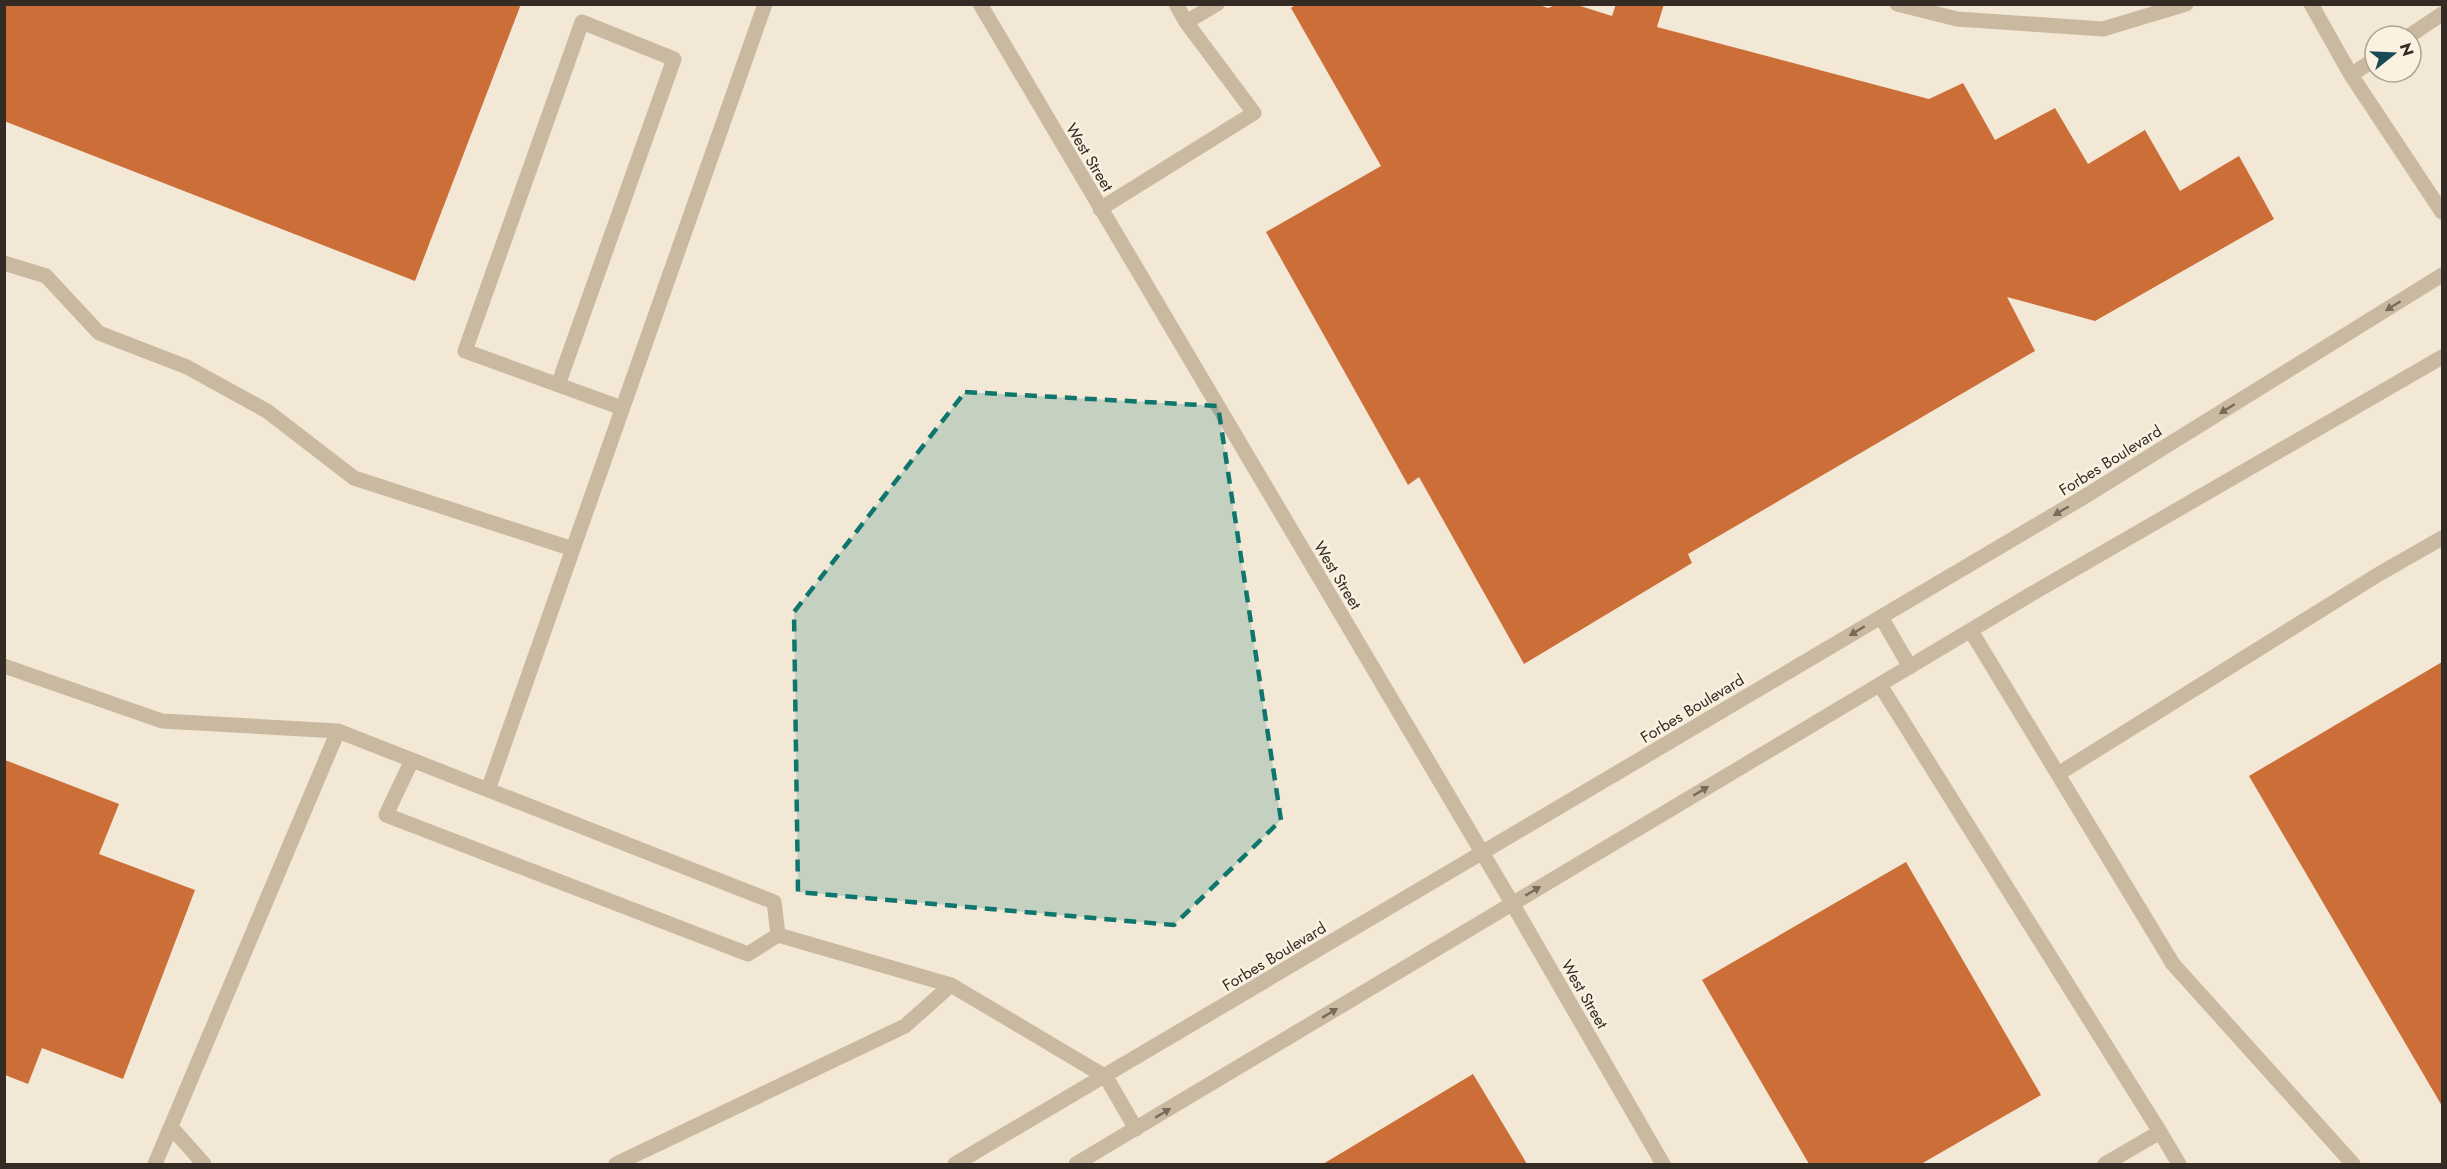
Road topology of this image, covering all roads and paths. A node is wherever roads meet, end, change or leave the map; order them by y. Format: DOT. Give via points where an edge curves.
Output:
graph roads {
  1 [pos="765,4"];
  2 [pos="980,4"];
  3 [pos="1176,4"];
  4 [pos="1217,4"];
  5 [pos="1897,4"];
  6 [pos="2186,4"];
  7 [pos="2311,4"];
  8 [pos="2442,14"];
  9 [pos="1186,22"];
  10 [pos="2423,27"];
  11 [pos="2363,67"];
  12 [pos="2351,75"];
  13 [pos="1100,208"];
  14 [pos="2442,212"];
  15 [pos="4,263"];
  16 [pos="2442,275"];
  17 [pos="2442,357"];
  18 [pos="558,385"];
  19 [pos="622,408"];
  20 [pos="2442,538"];
  21 [pos="573,549"];
  22 [pos="1881,617"];
  23 [pos="1971,631"];
  24 [pos="4,666"];
  25 [pos="1910,667"];
  26 [pos="1880,685"];
  27 [pos="338,731"];
  28 [pos="412,760"];
  29 [pos="2058,774"];
  30 [pos="488,790"];
  31 [pos="1481,854"];
  32 [pos="1512,903"];
  33 [pos="778,934"];
  34 [pos="951,985"];
  35 [pos="1106,1077"];
  36 [pos="171,1127"];
  37 [pos="1136,1129"];
  38 [pos="2160,1132"];
  39 [pos="155,1164"];
  40 [pos="204,1164"];
  41 [pos="616,1164"];
  42 [pos="955,1164"];
  43 [pos="1076,1164"];
  44 [pos="1663,1164"];
  45 [pos="2105,1164"];
  46 [pos="2179,1164"];
  47 [pos="2353,1164"];
  1 -- 19 [label="street"];
  2 -- 13 [label="street, West Street"];
  3 -- 9 [label="street"];
  4 -- 9 [label="street"];
  5 -- 6 [label="street" via="1957,19 2103,29"];
  7 -- 12 [label="street"];
  8 -- 10 [label="street"];
  9 -- 13 [label="street" via="1254,113"];
  11 -- 12 [label="street"];
  12 -- 14 [label="street"];
  13 -- 31 [label="street, West Street"];
  15 -- 21 [label="street" via="46,276 99,333 187,367 267,411 354,478"];
  16 -- 22 [label="street, Forbes Boulevard, one-way" via="2084,498"];
  17 -- 23 [label="street"];
  18 -- 18 [label="street" via="465,351 582,22 674,59"];
  18 -- 19 [label="street"];
  19 -- 21 [label="street"];
  20 -- 29 [label="street"];
  21 -- 30 [label="street"];
  22 -- 25 [label="street"];
  22 -- 31 [label="street, Forbes Boulevard, one-way"];
  23 -- 25 [label="street"];
  23 -- 29 [label="street"];
  24 -- 27 [label="street" via="162,722"];
  25 -- 26 [label="street"];
  32 -- 26 [label="street, one-way"];
  26 -- 38 [label="street"];
  27 -- 28 [label="street"];
  27 -- 36 [label="street"];
  28 -- 30 [label="street"];
  28 -- 33 [label="street" via="386,816 748,954"];
  29 -- 47 [label="street" via="2173,964"];
  30 -- 33 [label="street" via="774,902"];
  31 -- 32 [label="street, West Street"];
  31 -- 35 [label="street, Forbes Boulevard"];
  37 -- 32 [label="street, one-way"];
  32 -- 44 [label="street, West Street"];
  33 -- 34 [label="street"];
  34 -- 35 [label="street"];
  34 -- 41 [label="street" via="904,1026"];
  35 -- 37 [label="street"];
  35 -- 42 [label="street, Forbes Boulevard"];
  36 -- 39 [label="street"];
  36 -- 40 [label="street"];
  37 -- 43 [label="street"];
  38 -- 45 [label="street"];
  38 -- 46 [label="street"];
}
